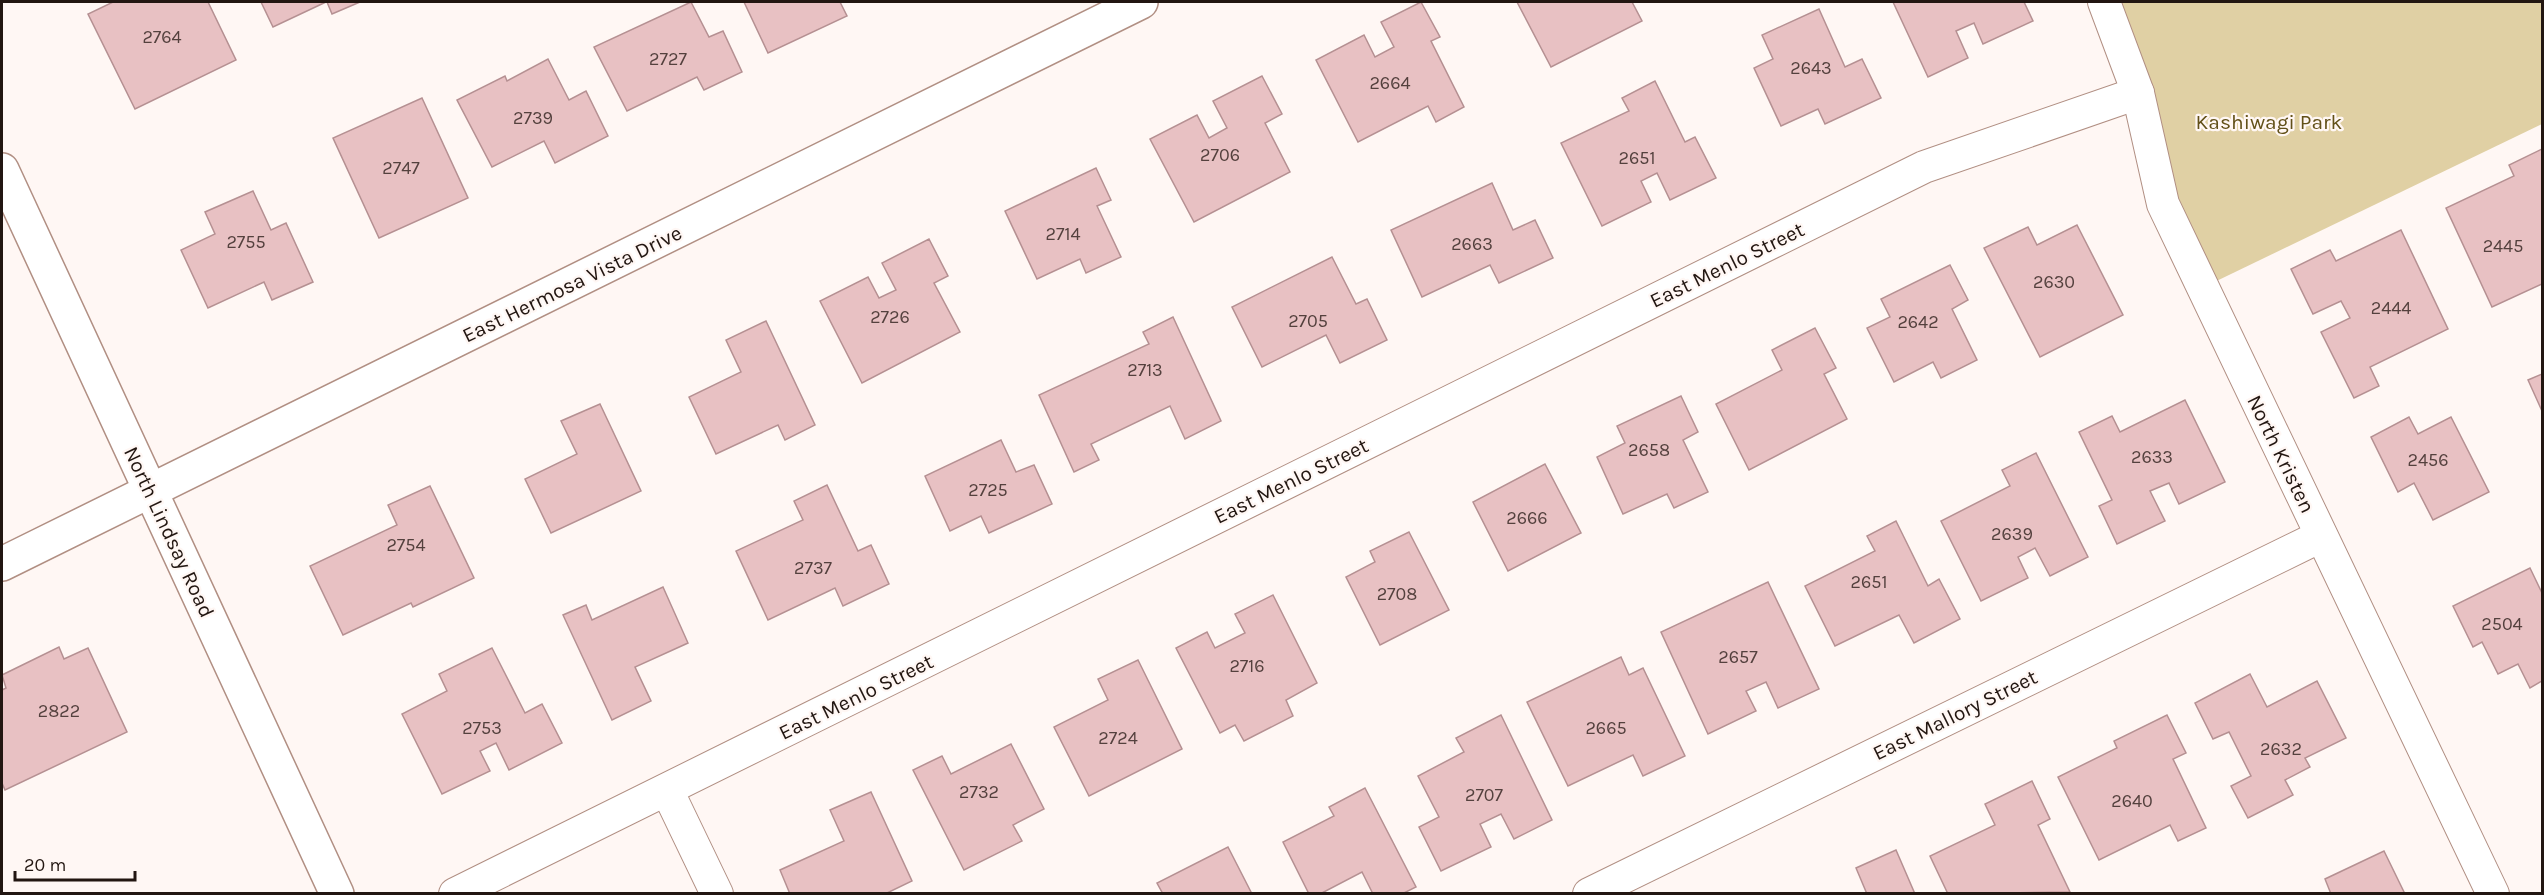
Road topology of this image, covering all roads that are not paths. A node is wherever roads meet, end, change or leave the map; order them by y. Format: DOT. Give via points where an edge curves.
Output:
graph roads {
  1 [pos="1141,2"];
  2 [pos="2104,2"];
  3 [pos="2138,93"];
  4 [pos="2,170"];
  5 [pos="150,492"];
  6 [pos="2321,536"];
  7 [pos="2,564"];
  8 [pos="667,790"];
  9 [pos="337,894"];
  10 [pos="455,894"];
  11 [pos="717,894"];
  12 [pos="1589,894"];
  13 [pos="2493,894"];
  1 -- 5 [label="street, East Hermosa Vista Drive"];
  2 -- 3 [label="street, North Kristen"];
  3 -- 6 [label="street, North Kristen" via="2163,204"];
  3 -- 8 [label="street, East Menlo Street" via="1924,167"];
  4 -- 5 [label="street, North Lindsay Road"];
  5 -- 7 [label="street, East Hermosa Vista Drive"];
  5 -- 9 [label="street, North Lindsay Road"];
  6 -- 12 [label="street, East Mallory Street"];
  6 -- 13 [label="street, North Kristen"];
  8 -- 10 [label="street, East Menlo Street"];
  8 -- 11 [label="street"];
}
